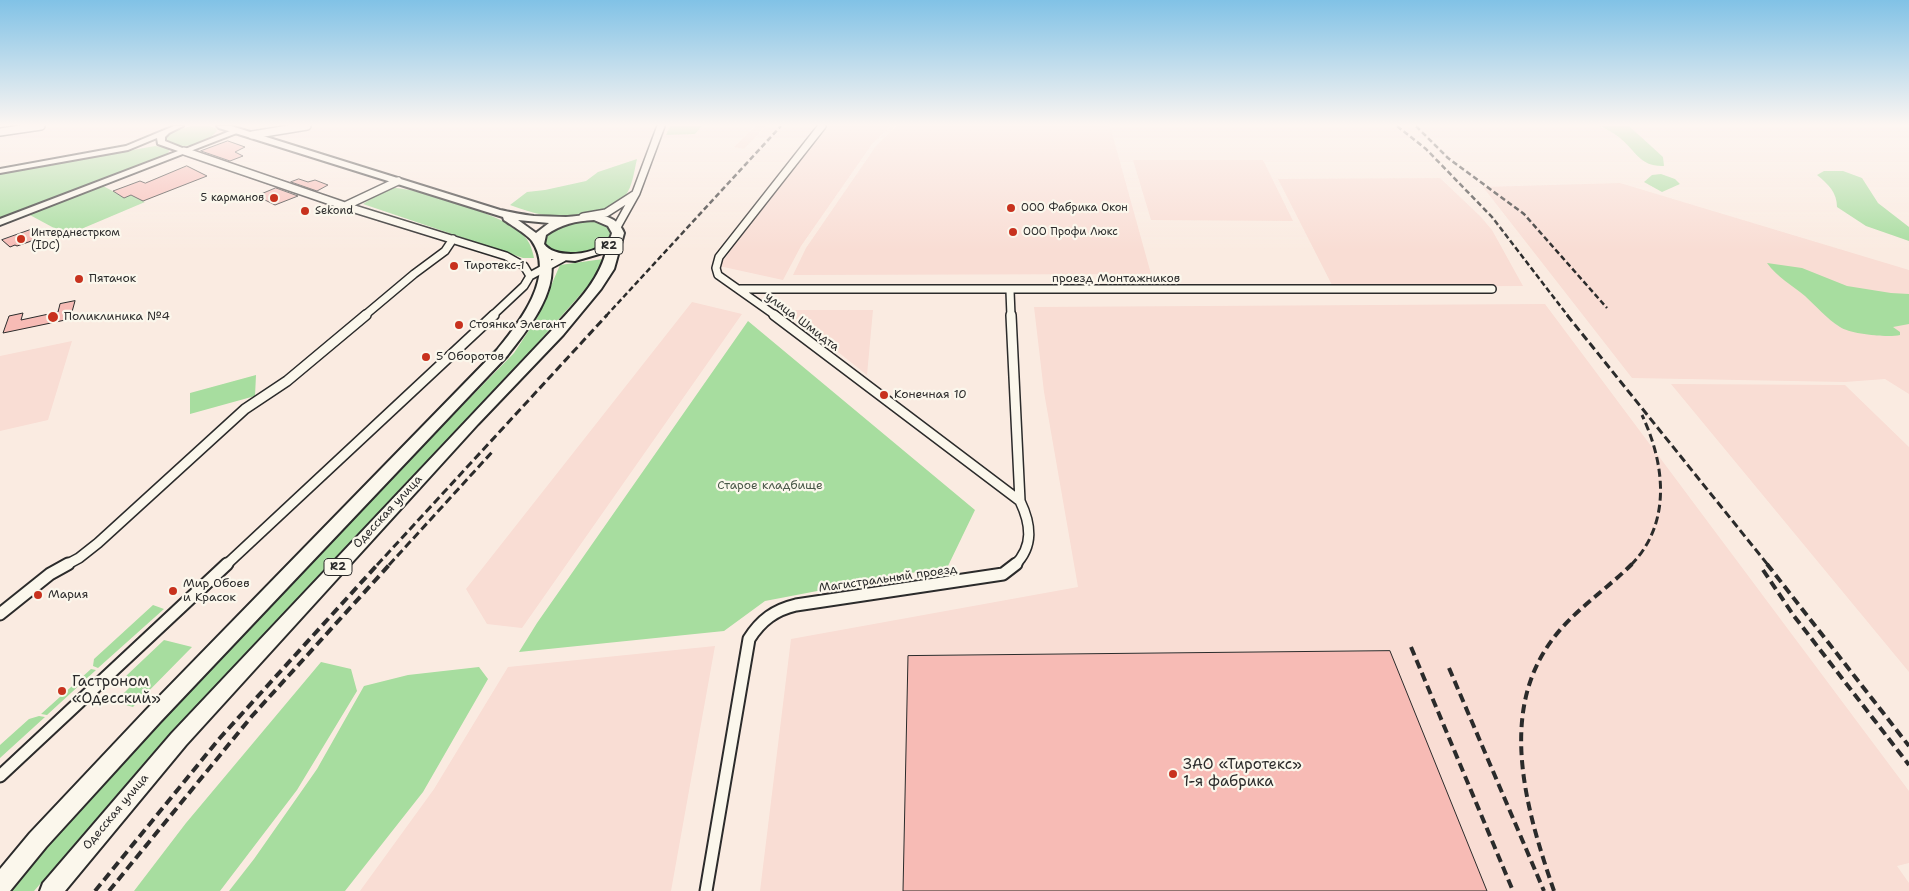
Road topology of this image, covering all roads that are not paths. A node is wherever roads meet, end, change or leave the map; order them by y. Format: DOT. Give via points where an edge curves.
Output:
graph roads {
  1 [pos="19,168"];
  2 [pos="141,168"];
  3 [pos="233,168"];
  4 [pos="355,168"];
  5 [pos="646,168"];
  6 [pos="789,168"];
  7 [pos="0,171"];
  8 [pos="398,181"];
  9 [pos="636,194"];
  10 [pos="345,206"];
  11 [pos="498,213"];
  12 [pos="583,217"];
  13 [pos="567,220"];
  14 [pos="0,222"];
  15 [pos="616,234"];
  16 [pos="453,239"];
  17 [pos="538,240"];
  18 [pos="545,260"];
  19 [pos="530,276"];
  20 [pos="740,289"];
  21 [pos="1492,289"];
  22 [pos="1010,291"];
  23 [pos="1020,501"];
  24 [pos="0,614"];
  25 [pos="0,776"];
  26 [pos="0,886"];
  27 [pos="51,891"];
  28 [pos="706,891"];
  1 -- 7 [label="street"];
  2 -- 14 [label="street"];
  3 -- 10 [label="street"];
  4 -- 8 [label="main road, R2"];
  5 -- 9 [label="street"];
  6 -- 20 [label="street, улица Шмидта" via="719,257 718,275"];
  8 -- 10 [label="street"];
  8 -- 11 [label="main road, R2"];
  9 -- 12 [label="street" via="606,213"];
  9 -- 15 [label="street"];
  10 -- 16 [label="street"];
  11 -- 13 [label="main road, R2" via="527,219"];
  11 -- 17 [label="main road, R2"];
  12 -- 13 [label="main road, R2"];
  12 -- 15 [label="main road, R2" via="604,219"];
  13 -- 17 [label="main road, R2" via="544,231"];
  15 -- 18 [label="main road, R2" via="599,252"];
  15 -- 27 [label="main road, Одесская улица / R2" via="608,269 558,332 179,738"];
  16 -- 19 [label="street" via="516,261"];
  16 -- 24 [label="street" via="445,251 307,365 245,409 98,543 50,574"];
  17 -- 18 [label="main road, R2"];
  18 -- 19 [label="street"];
  18 -- 26 [label="main road, R2" via="543,286 521,329 490,368 152,716"];
  19 -- 25 [label="street" via="514,297"];
  20 -- 22 [label="street, проезд Монтажников"];
  20 -- 23 [label="street, улица Шмидта"];
  21 -- 22 [label="street, проезд Монтажников"];
  22 -- 23 [label="street, Магистральный проезд"];
  23 -- 28 [label="street, Магистральный проезд" via="1030,528 1028,546 1020,561 1003,574 796,605 761,620 749,639"];
}
